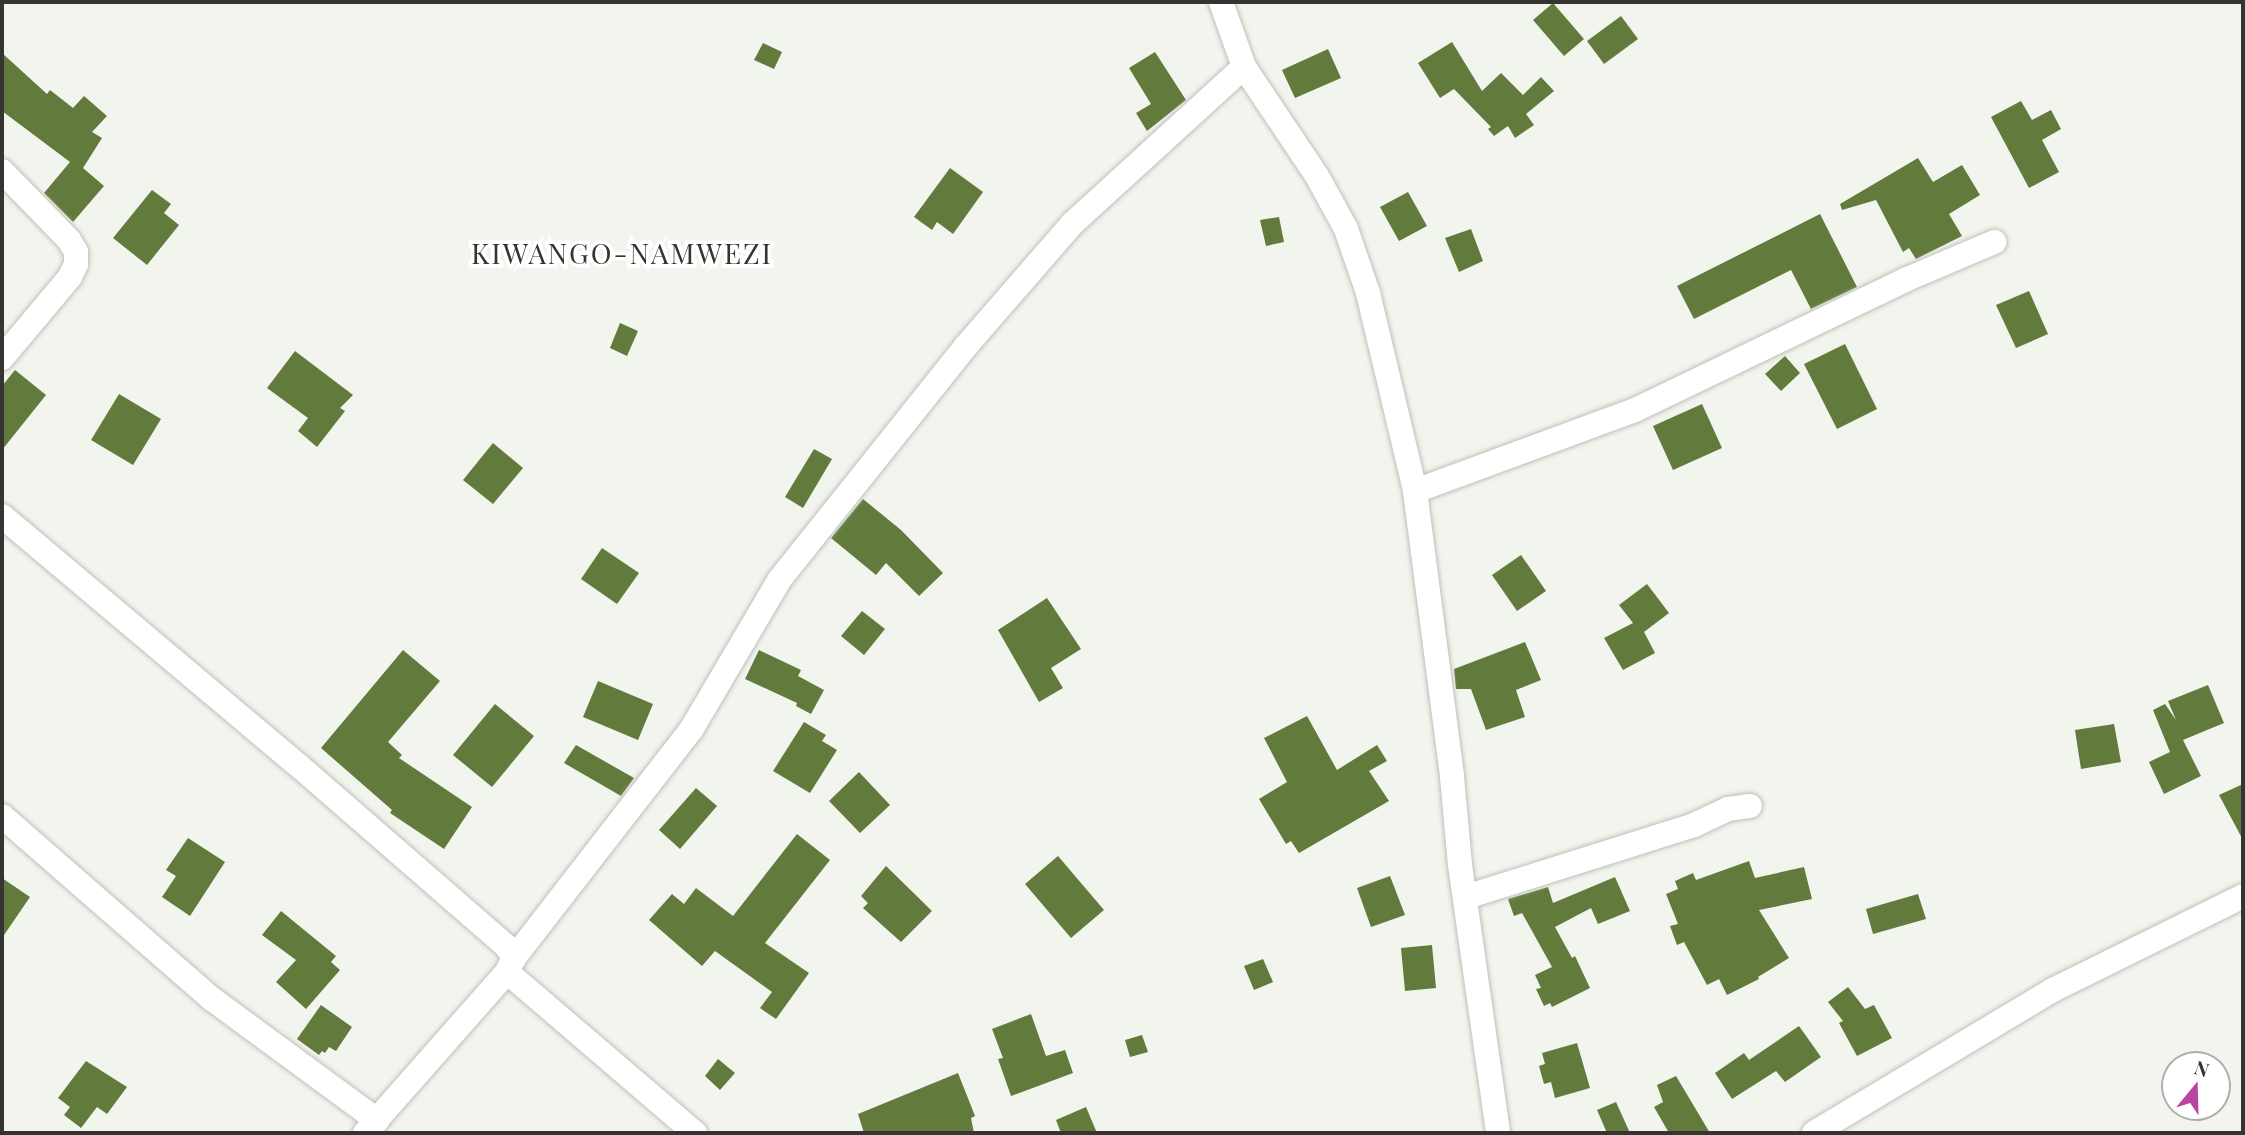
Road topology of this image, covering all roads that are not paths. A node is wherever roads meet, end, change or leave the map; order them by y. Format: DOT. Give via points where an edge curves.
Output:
graph roads {
  1 [pos="1221,2"];
  2 [pos="1244,67"];
  3 [pos="2,171"];
  4 [pos="1994,242"];
  5 [pos="2,358"];
  6 [pos="1415,491"];
  7 [pos="2,516"];
  8 [pos="1750,806"];
  9 [pos="2,816"];
  10 [pos="2243,896"];
  11 [pos="1466,897"];
  12 [pos="511,965"];
  13 [pos="371,1126"];
  14 [pos="695,1133"];
  15 [pos="1498,1133"];
  16 [pos="1814,1133"];
  1 -- 2 [label="street"];
  2 -- 6 [label="street" via="1317,176 1346,229 1368,293"];
  2 -- 12 [label="street" via="1073,223 966,346 780,579 691,730"];
  3 -- 5 [label="street" via="69,240 76,264"];
  4 -- 6 [label="street" via="1636,410"];
  6 -- 11 [label="street"];
  7 -- 12 [label="street" via="507,947"];
  8 -- 11 [label="street" via="1728,809 1694,825"];
  9 -- 13 [label="street" via="212,999"];
  10 -- 16 [label="street" via="2053,990"];
  11 -- 15 [label="street"];
  12 -- 13 [label="street"];
  12 -- 14 [label="street"];
}
